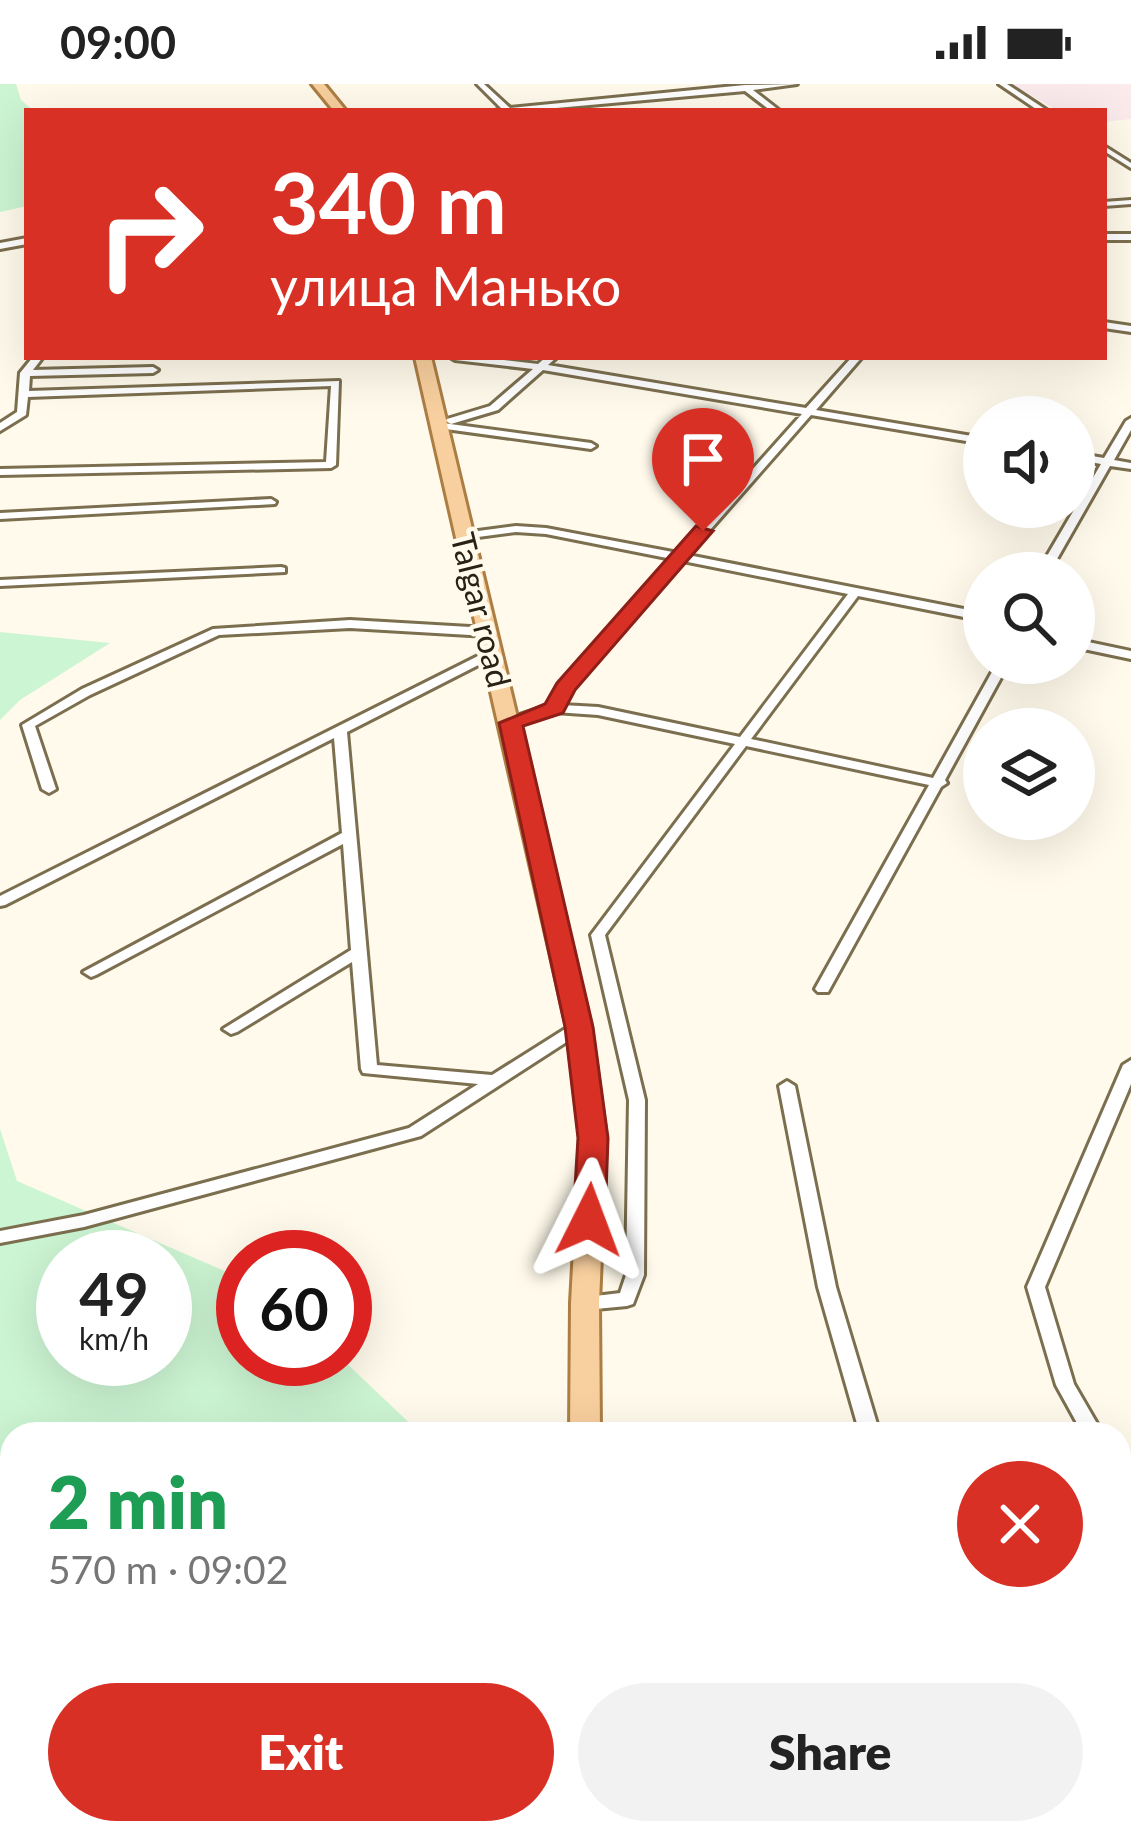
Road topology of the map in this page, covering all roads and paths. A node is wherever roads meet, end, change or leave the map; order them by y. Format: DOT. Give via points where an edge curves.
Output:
graph roads {
  1 [pos="318,84"];
  2 [pos="480,84"];
  3 [pos="794,84"];
  4 [pos="1002,84"];
  5 [pos="743,86"];
  6 [pos="338,108"];
  7 [pos="502,108"];
  8 [pos="534,108"];
  9 [pos="772,108"];
  10 [pos="1039,108"];
  11 [pos="36,360"];
  12 [pos="424,360"];
  13 [pos="481,360"];
  14 [pos="549,360"];
  15 [pos="854,360"];
  16 [pos="541,367"];
  17 [pos="153,370"];
  18 [pos="25,373"];
  19 [pos="26,394"];
  20 [pos="809,411"];
  21 [pos="1131,421"];
  22 [pos="435,424"];
  23 [pos="0,428"];
  24 [pos="963,437"];
  25 [pos="590,446"];
  26 [pos="1095,460"];
  27 [pos="1107,462"];
  28 [pos="1131,466"];
  29 [pos="0,472"];
  30 [pos="271,502"];
  31 [pos="0,516"];
  32 [pos="463,536"];
  33 [pos="1055,552"];
  34 [pos="679,557"];
  35 [pos="281,570"];
  36 [pos="0,583"];
  37 [pos="855,592"];
  38 [pos="963,613"];
  39 [pos="489,643"];
  40 [pos="1095,647"];
  41 [pos="1131,655"];
  42 [pos="992,684"];
  43 [pos="554,708"];
  44 [pos="510,723"];
  45 [pos="340,730"];
  46 [pos="744,740"];
  47 [pos="940,783"];
  48 [pos="49,789"];
  49 [pos="349,835"];
  50 [pos="0,902"];
  51 [pos="357,952"];
  52 [pos="92,972"];
  53 [pos="823,989"];
  54 [pos="579,1027"];
  55 [pos="230,1029"];
  56 [pos="1131,1065"];
  57 [pos="497,1081"];
  58 [pos="787,1087"];
  59 [pos="0,1237"];
  60 [pos="585,1303"];
  61 [pos="585,1422"];
  62 [pos="866,1422"];
  63 [pos="1086,1422"];
  1 -- 6 [label="main road"];
  2 -- 7 [label="street"];
  3 -- 5 [label="street"];
  4 -- 10 [label="street"];
  5 -- 8 [label="street"];
  5 -- 9 [label="street"];
  11 -- 18 [label="street"];
  12 -- 22 [label="main road, Talgar road"];
  13 -- 16 [label="street"];
  14 -- 16 [label="street"];
  15 -- 20 [label="street"];
  16 -- 20 [label="street"];
  16 -- 22 [label="street" via="488,412"];
  17 -- 18 [label="street"];
  18 -- 19 [label="street"];
  19 -- 23 [label="street" via="22,412"];
  19 -- 29 [label="street" via="336,383 331,465"];
  20 -- 24 [label="street"];
  20 -- 34 [label="street"];
  21 -- 27 [label="street"];
  22 -- 25 [label="street"];
  22 -- 32 [label="main road, Talgar road"];
  26 -- 27 [label="street"];
  27 -- 28 [label="street"];
  27 -- 33 [label="street"];
  30 -- 31 [label="street"];
  32 -- 34 [label="street" via="529,529"];
  32 -- 39 [label="main road, Talgar road"];
  34 -- 37 [label="street"];
  34 -- 43 [label="street"];
  35 -- 36 [label="street"];
  37 -- 38 [label="street"];
  37 -- 46 [label="street"];
  39 -- 44 [label="main road, Talgar road"];
  39 -- 45 [label="street"];
  39 -- 48 [label="street" via="350,624 217,632 28,725"];
  40 -- 41 [label="street"];
  42 -- 47 [label="street"];
  43 -- 44 [label="street"];
  43 -- 46 [label="street"];
  44 -- 54 [label="main road, Talgar road"];
  45 -- 49 [label="street"];
  45 -- 50 [label="street"];
  46 -- 47 [label="street"];
  46 -- 60 [label="street" via="598,935 637,1100 635,1275 627,1299"];
  47 -- 53 [label="street"];
  49 -- 51 [label="street"];
  49 -- 52 [label="street"];
  51 -- 55 [label="street"];
  51 -- 57 [label="street" via="368,1070"];
  54 -- 57 [label="street"];
  54 -- 60 [label="main road, Talgar road" via="593,1138"];
  56 -- 63 [label="street" via="1036,1287 1065,1384"];
  57 -- 59 [label="street" via="415,1132"];
  58 -- 62 [label="street" via="827,1287"];
  60 -- 61 [label="main road, Talgar road"];
}
